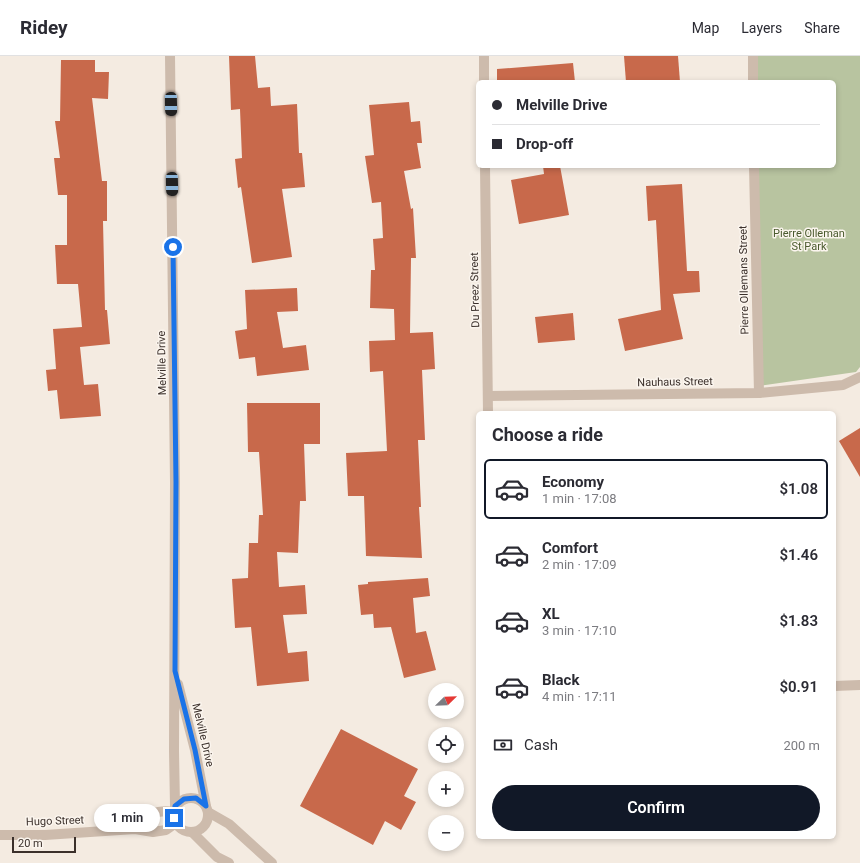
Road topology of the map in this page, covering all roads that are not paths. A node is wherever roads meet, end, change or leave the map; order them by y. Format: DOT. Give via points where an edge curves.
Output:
graph roads {
  1 [pos="170,56"];
  2 [pos="484,56"];
  3 [pos="753,56"];
  4 [pos="484,80"];
  5 [pos="753,80"];
  6 [pos="485,168"];
  7 [pos="754,168"];
  8 [pos="860,377"];
  9 [pos="758,393"];
  10 [pos="488,396"];
  11 [pos="488,411"];
  12 [pos="175,671"];
  13 [pos="860,685"];
  14 [pos="836,686"];
  15 [pos="174,809"];
  16 [pos="207,809"];
  17 [pos="176,823"];
  18 [pos="135,829"];
  19 [pos="192,832"];
  20 [pos="0,835"];
  21 [pos="228,863"];
  22 [pos="272,863"];
  1 -- 12 [label="street, Melville Drive" via="176,482"];
  2 -- 4 [label="street"];
  3 -- 5 [label="street"];
  6 -- 10 [label="street, Du Preez Street"];
  7 -- 9 [label="street, Pierre Ollemans Street"];
  8 -- 9 [label="street, Nauhaus Street" via="843,385"];
  9 -- 10 [label="street, Nauhaus Street"];
  10 -- 11 [label="street, Du Preez Street"];
  12 -- 15 [label="street, Melville Drive"];
  12 -- 16 [label="street, Melville Drive"];
  13 -- 14 [label="street"];
  15 -- 16 [label="street" via="178,802 190,797 201,801"];
  15 -- 17 [label="street"];
  15 -- 18 [label="street" via="162,810 148,816"];
  16 -- 19 [label="street" via="206,824"];
  16 -- 22 [label="street" via="229,824"];
  17 -- 18 [label="street, Hugo Street" via="166,830 153,832"];
  17 -- 19 [label="street" via="182,830"];
  18 -- 20 [label="street, Hugo Street"];
  19 -- 21 [label="street" via="217,857"];
}
